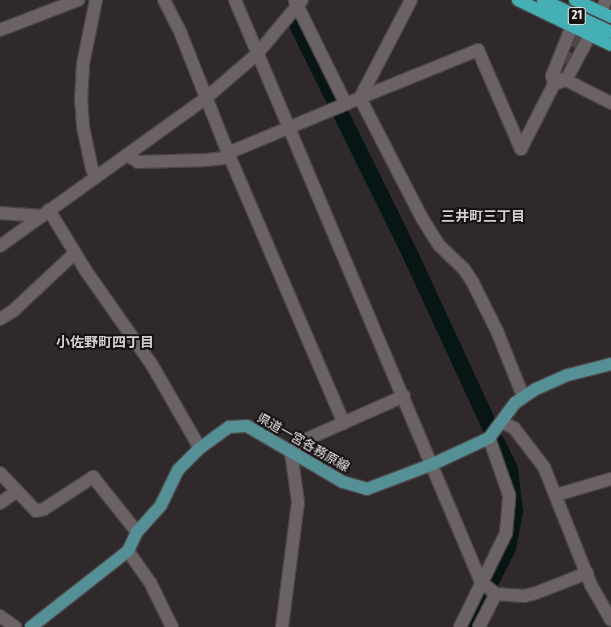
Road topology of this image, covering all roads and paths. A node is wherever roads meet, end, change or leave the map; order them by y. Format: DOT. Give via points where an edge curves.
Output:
graph roads {
  1 [pos="78,0"];
  2 [pos="96,0"];
  3 [pos="164,0"];
  4 [pos="234,0"];
  5 [pos="411,0"];
  6 [pos="518,0"];
  7 [pos="543,0"];
  8 [pos="575,0"];
  9 [pos="298,2"];
  10 [pos="611,18"];
  11 [pos="572,26"];
  12 [pos="0,30"];
  13 [pos="611,32"];
  14 [pos="590,35"];
  15 [pos="611,45"];
  16 [pos="257,54"];
  17 [pos="565,63"];
  18 [pos="566,80"];
  19 [pos="554,84"];
  20 [pos="206,98"];
  21 [pos="360,98"];
  22 [pos="611,103"];
  23 [pos="340,106"];
  24 [pos="290,128"];
  25 [pos="127,155"];
  26 [pos="229,155"];
  27 [pos="96,176"];
  28 [pos="0,213"];
  29 [pos="46,213"];
  30 [pos="0,246"];
  31 [pos="75,253"];
  32 [pos="0,319"];
  33 [pos="611,364"];
  34 [pos="404,396"];
  35 [pos="523,396"];
  36 [pos="344,423"];
  37 [pos="503,423"];
  38 [pos="489,438"];
  39 [pos="200,448"];
  40 [pos="291,452"];
  41 [pos="433,464"];
  42 [pos="0,473"];
  43 [pos="611,479"];
  44 [pos="17,491"];
  45 [pos="556,495"];
  46 [pos="0,503"];
  47 [pos="137,532"];
  48 [pos="128,551"];
  49 [pos="587,572"];
  50 [pos="488,588"];
  51 [pos="0,616"];
  52 [pos="611,620"];
  53 [pos="15,627"];
  54 [pos="31,627"];
  55 [pos="172,627"];
  56 [pos="282,627"];
  57 [pos="460,627"];
  58 [pos="479,627"];
  1 -- 12 [label="street"];
  2 -- 27 [label="street" via="84,64 81,97 83,127 92,169"];
  3 -- 20 [label="street" via="181,34"];
  4 -- 16 [label="street"];
  5 -- 21 [label="street"];
  6 -- 11 [label="highway"];
  7 -- 13 [label="highway, 21"];
  8 -- 10 [label="highway, 21"];
  9 -- 16 [label="street"];
  9 -- 23 [label="street"];
  11 -- 14 [label="highway"];
  11 -- 19 [label="street" via="552,76"];
  14 -- 15 [label="highway"];
  14 -- 18 [label="street"];
  16 -- 20 [label="street"];
  16 -- 24 [label="street"];
  17 -- 19 [label="street"];
  18 -- 19 [label="street"];
  18 -- 22 [label="street"];
  19 -- 21 [label="street" via="521,149 478,50"];
  20 -- 25 [label="street"];
  20 -- 26 [label="street"];
  21 -- 23 [label="street"];
  21 -- 35 [label="street" via="422,218 439,245 464,269 473,283 497,331"];
  23 -- 24 [label="street"];
  24 -- 26 [label="street"];
  24 -- 34 [label="street"];
  25 -- 26 [label="street" via="138,162 207,160"];
  25 -- 27 [label="street"];
  26 -- 36 [label="street"];
  27 -- 29 [label="street"];
  28 -- 29 [label="street"];
  29 -- 30 [label="street"];
  29 -- 31 [label="street"];
  31 -- 32 [label="street" via="13,311"];
  31 -- 39 [label="street" via="152,365"];
  33 -- 35 [label="main road, 県道一宮各務原線" via="568,375"];
  34 -- 36 [label="street"];
  34 -- 41 [label="street"];
  35 -- 37 [label="main road, 県道一宮各務原線"];
  36 -- 40 [label="street" via="298,443"];
  37 -- 38 [label="main road, 県道一宮各務原線"];
  37 -- 45 [label="street" via="514,428 544,467"];
  38 -- 41 [label="main road, 県道一宮各務原線"];
  38 -- 50 [label="street" via="509,495 506,533 494,563"];
  39 -- 40 [label="main road, 県道一宮各務原線" via="229,427 240,425"];
  39 -- 47 [label="main road, 県道一宮各務原線" via="178,470 161,505"];
  40 -- 41 [label="main road, 県道一宮各務原線" via="358,489 380,487"];
  40 -- 56 [label="street" via="298,502"];
  41 -- 50 [label="street"];
  42 -- 44 [label="street"];
  43 -- 45 [label="street"];
  44 -- 46 [label="street"];
  44 -- 47 [label="street" via="36,512 93,477"];
  45 -- 49 [label="street"];
  47 -- 48 [label="main road, 県道一宮各務原線"];
  48 -- 54 [label="main road, 県道一宮各務原線"];
  48 -- 55 [label="street" via="150,582"];
  49 -- 50 [label="street" via="536,594 524,596"];
  49 -- 52 [label="street"];
  50 -- 57 [label="street"];
  50 -- 58 [label="street"];
  51 -- 53 [label="street"];
}
